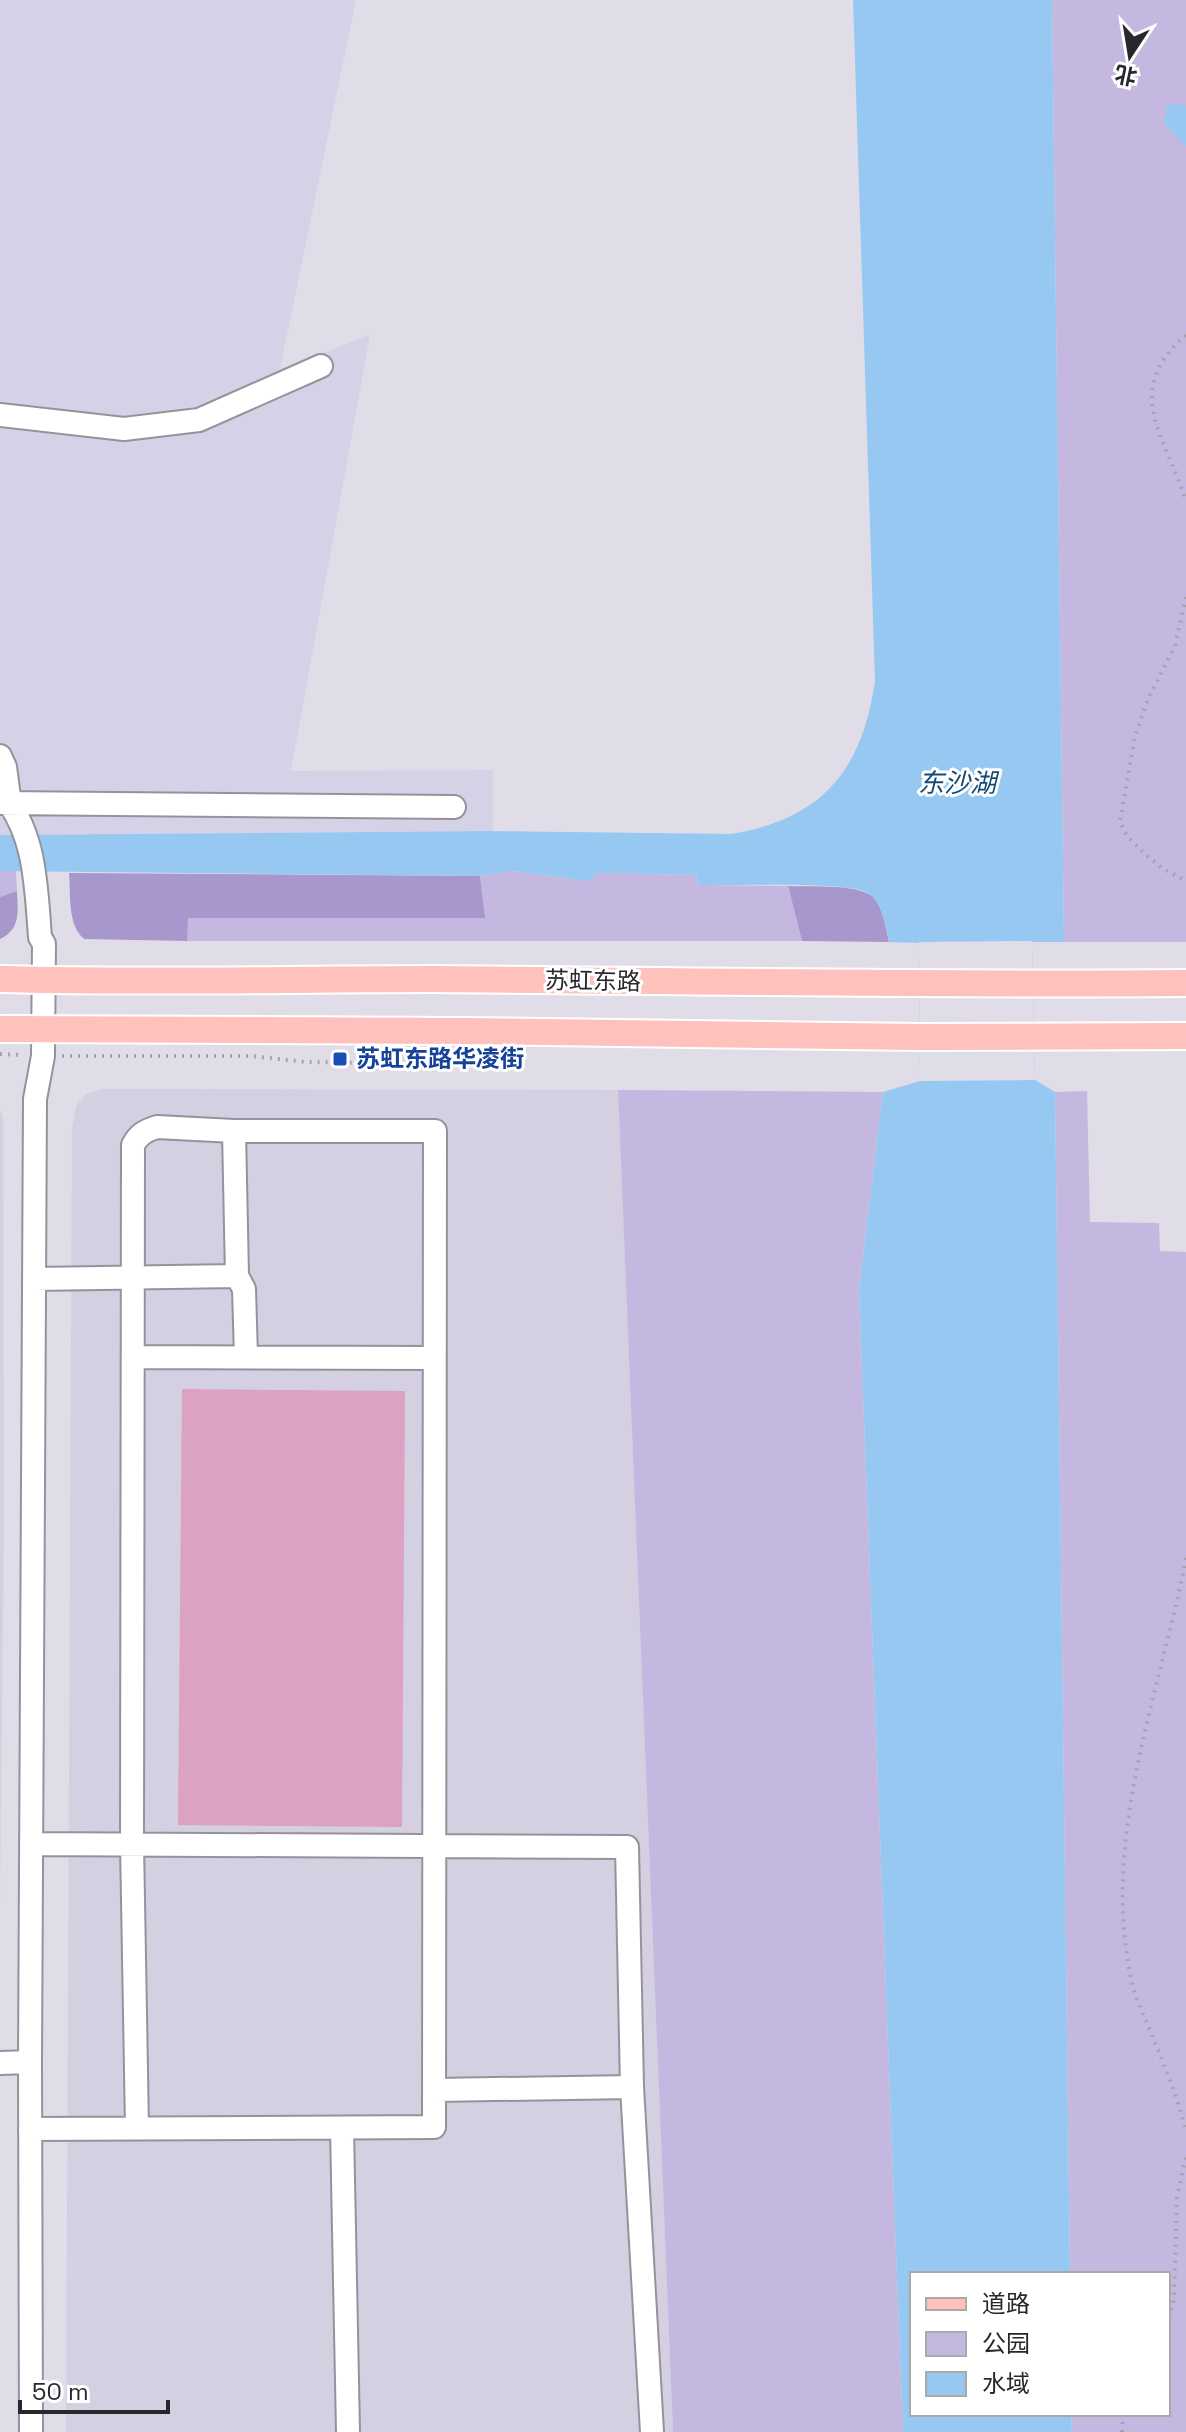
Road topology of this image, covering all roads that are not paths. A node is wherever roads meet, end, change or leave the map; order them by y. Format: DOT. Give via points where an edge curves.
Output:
graph roads {
  1 [pos="321,366"];
  2 [pos="0,415"];
  3 [pos="0,756"];
  4 [pos="3,800"];
  5 [pos="454,807"];
  6 [pos="0,979"];
  7 [pos="44,980"];
  8 [pos="1186,983"];
  9 [pos="0,1029"];
  10 [pos="43,1030"];
  11 [pos="1186,1036"];
  12 [pos="234,1131"];
  13 [pos="237,1276"];
  14 [pos="133,1278"];
  15 [pos="34,1279"];
  16 [pos="133,1357"];
  17 [pos="246,1357"];
  18 [pos="434,1358"];
  19 [pos="132,1843"];
  20 [pos="31,1844"];
  21 [pos="434,1845"];
  22 [pos="30,2062"];
  23 [pos="0,2063"];
  24 [pos="632,2087"];
  25 [pos="435,2090"];
  26 [pos="137,2128"];
  27 [pos="342,2128"];
  28 [pos="30,2129"];
  29 [pos="31,2432"];
  30 [pos="348,2432"];
  31 [pos="652,2432"];
  1 -- 2 [label="street" via="199,420 124,429"];
  3 -- 4 [label="street" via="5,767"];
  4 -- 5 [label="street"];
  4 -- 7 [label="street" via="26,832 44,944"];
  6 -- 7 [label="main road, 苏虹东路"];
  7 -- 8 [label="main road, 苏虹东路"];
  7 -- 10 [label="street"];
  9 -- 10 [label="main road"];
  10 -- 11 [label="main road"];
  10 -- 15 [label="street" via="35,1099"];
  12 -- 13 [label="street"];
  12 -- 14 [label="street" via="157,1127 138,1136 133,1145"];
  12 -- 18 [label="street" via="435,1131"];
  13 -- 14 [label="street"];
  13 -- 17 [label="street" via="244,1289"];
  14 -- 15 [label="street"];
  14 -- 16 [label="street"];
  15 -- 20 [label="street"];
  16 -- 17 [label="street"];
  16 -- 19 [label="street"];
  17 -- 18 [label="street"];
  18 -- 21 [label="street"];
  19 -- 20 [label="street"];
  19 -- 21 [label="street"];
  19 -- 26 [label="street"];
  20 -- 22 [label="street"];
  21 -- 24 [label="street" via="627,1847"];
  21 -- 25 [label="street"];
  22 -- 23 [label="street"];
  22 -- 28 [label="street"];
  24 -- 25 [label="street"];
  24 -- 31 [label="street"];
  25 -- 27 [label="street" via="434,2127"];
  26 -- 27 [label="street"];
  26 -- 28 [label="street"];
  27 -- 30 [label="street"];
  28 -- 29 [label="street"];
}
